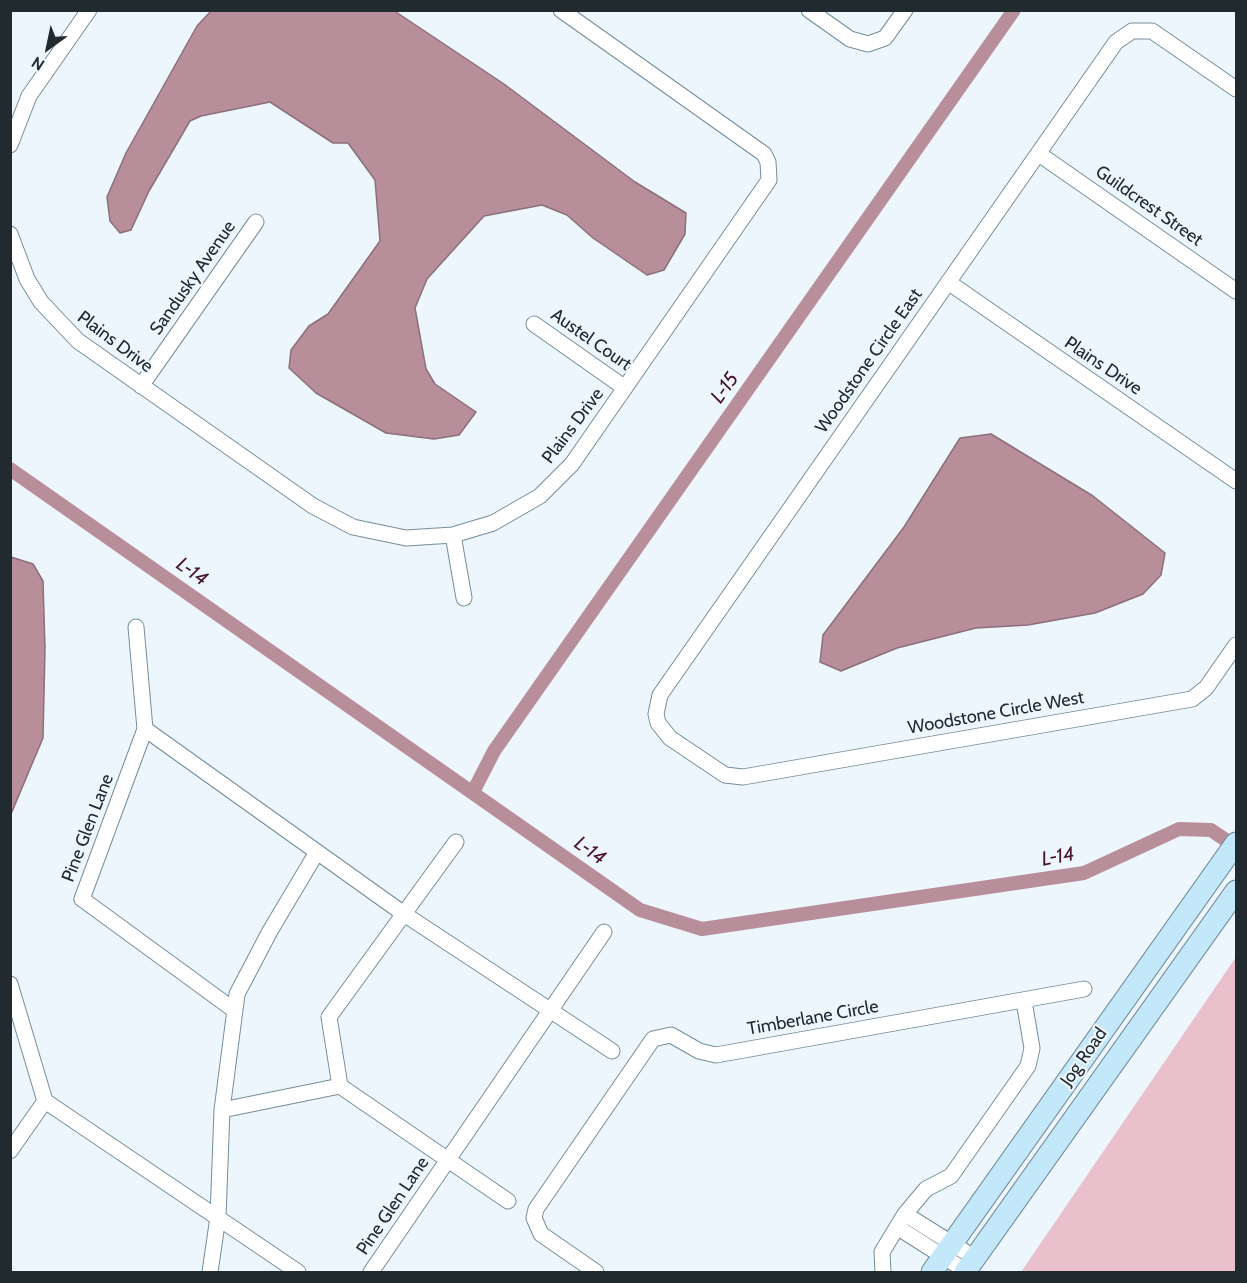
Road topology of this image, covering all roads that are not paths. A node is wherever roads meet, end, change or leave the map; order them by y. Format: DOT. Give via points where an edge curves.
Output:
graph roads {
  1 [pos="89,10"];
  2 [pos="809,10"];
  3 [pos="905,10"];
  4 [pos="570,13"];
  5 [pos="1236,89"];
  6 [pos="10,145"];
  7 [pos="1039,154"];
  8 [pos="256,222"];
  9 [pos="10,234"];
  10 [pos="948,282"];
  11 [pos="1236,291"];
  12 [pos="534,324"];
  13 [pos="141,386"];
  14 [pos="626,388"];
  15 [pos="1236,481"];
  16 [pos="453,535"];
  17 [pos="464,598"];
  18 [pos="136,627"];
  19 [pos="1236,645"];
  20 [pos="146,729"];
  21 [pos="737,778"];
  22 [pos="456,842"];
  23 [pos="1236,843"];
  24 [pos="317,852"];
  25 [pos="1236,891"];
  26 [pos="404,914"];
  27 [pos="604,932"];
  28 [pos="10,984"];
  29 [pos="1084,989"];
  30 [pos="1024,1001"];
  31 [pos="234,1010"];
  32 [pos="550,1010"];
  33 [pos="612,1051"];
  34 [pos="340,1086"];
  35 [pos="45,1101"];
  36 [pos="222,1110"];
  37 [pos="10,1151"];
  38 [pos="447,1161"];
  39 [pos="508,1201"];
  40 [pos="218,1217"];
  41 [pos="901,1220"];
  42 [pos="942,1257"];
  43 [pos="969,1267"];
  44 [pos="210,1272"];
  45 [pos="298,1272"];
  46 [pos="371,1272"];
  47 [pos="596,1272"];
  48 [pos="883,1272"];
  1 -- 6 [label="street" via="29,96"];
  2 -- 3 [label="street" via="850,39 868,44 885,38"];
  4 -- 14 [label="street, Plains Drive" via="764,154 770,171 765,189"];
  5 -- 7 [label="street, Woodstone Circle East" via="1161,36 1132,31 1116,42"];
  7 -- 10 [label="street, Woodstone Circle East"];
  7 -- 11 [label="street, Guildcrest Street"];
  8 -- 13 [label="street, Sandusky Avenue"];
  9 -- 13 [label="street, Plains Drive" via="27,279 58,323"];
  10 -- 15 [label="street, Plains Drive"];
  10 -- 21 [label="street, Woodstone Circle East" via="660,695 658,723 670,738 725,775"];
  12 -- 14 [label="street, Austel Court"];
  13 -- 16 [label="street, Plains Drive" via="337,520 406,538"];
  14 -- 16 [label="street, Plains Drive" via="572,464 540,496 494,524"];
  16 -- 17 [label="street"];
  18 -- 20 [label="street, Pine Glen Lane"];
  19 -- 21 [label="street, Woodstone Circle West" via="1206,687 1192,699"];
  20 -- 24 [label="street"];
  20 -- 31 [label="street, Pine Glen Lane" via="82,899"];
  22 -- 26 [label="street"];
  23 -- 42 [label="main road, Jog Road"];
  24 -- 26 [label="street"];
  24 -- 31 [label="street" via="264,942 237,994"];
  25 -- 43 [label="main road, Jog Road"];
  26 -- 32 [label="street"];
  26 -- 34 [label="street" via="329,1017"];
  27 -- 32 [label="street, Pine Glen Lane"];
  28 -- 35 [label="street"];
  29 -- 30 [label="street, Timberlane Circle"];
  30 -- 41 [label="street" via="1032,1048 1028,1066 951,1176 926,1189"];
  30 -- 47 [label="street, Timberlane Circle" via="716,1055 699,1051 671,1035 653,1039 536,1209 534,1218 541,1234"];
  31 -- 36 [label="street"];
  32 -- 33 [label="street"];
  32 -- 38 [label="street, Pine Glen Lane"];
  34 -- 36 [label="street"];
  34 -- 38 [label="street, Pine Glen Lane"];
  35 -- 37 [label="street"];
  35 -- 40 [label="street"];
  36 -- 40 [label="street"];
  38 -- 39 [label="street, Pine Glen Lane"];
  38 -- 46 [label="street, Pine Glen Lane"];
  40 -- 44 [label="street"];
  40 -- 45 [label="street"];
  41 -- 42 [label="street"];
  41 -- 48 [label="street" via="882,1252"];
  42 -- 43 [label="street"];
}
